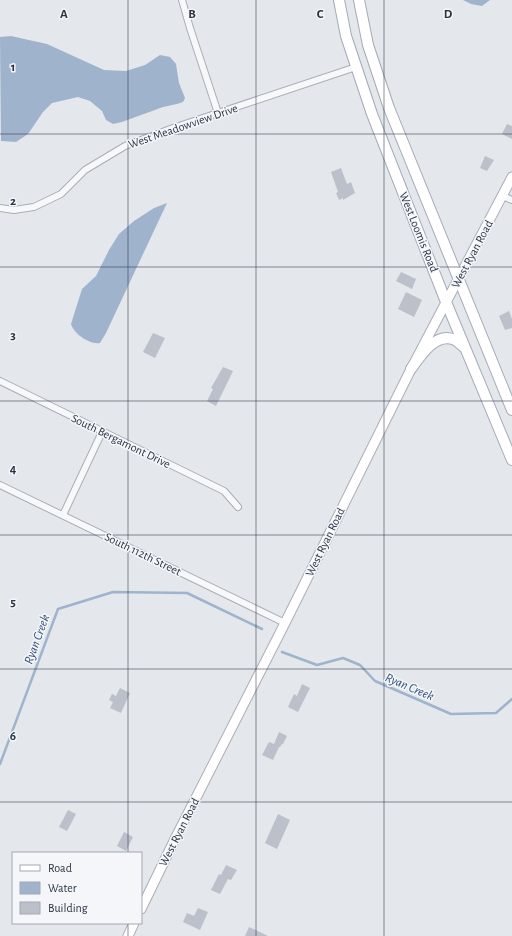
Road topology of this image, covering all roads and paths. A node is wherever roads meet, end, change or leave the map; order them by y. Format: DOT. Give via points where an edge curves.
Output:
graph roads {
  1 [pos="182,0"];
  2 [pos="339,0"];
  3 [pos="359,0"];
  4 [pos="356,66"];
  5 [pos="218,113"];
  6 [pos="395,124"];
  7 [pos="378,132"];
  8 [pos="512,177"];
  9 [pos="503,196"];
  10 [pos="512,200"];
  11 [pos="0,208"];
  12 [pos="458,280"];
  13 [pos="446,302"];
  14 [pos="466,349"];
  15 [pos="411,369"];
  16 [pos="0,380"];
  17 [pos="512,410"];
  18 [pos="102,432"];
  19 [pos="512,460"];
  20 [pos="0,485"];
  21 [pos="238,507"];
  22 [pos="63,515"];
  23 [pos="285,623"];
  24 [pos="142,907"];
  25 [pos="134,924"];
  26 [pos="128,936"];
  1 -- 5 [label="street"];
  2 -- 4 [label="main road, West Loomis Road" via="346,36"];
  3 -- 6 [label="main road, West Loomis Road" via="368,45"];
  4 -- 5 [label="street, West Meadowview Drive"];
  4 -- 7 [label="main road, West Loomis Road"];
  5 -- 11 [label="street, West Meadowview Drive" via="125,146 85,170 61,194 34,207 14,210"];
  6 -- 7 [label="main road"];
  6 -- 12 [label="main road, West Loomis Road"];
  7 -- 13 [label="main road, West Loomis Road"];
  8 -- 9 [label="street, West Ryan Road"];
  9 -- 10 [label="street"];
  9 -- 12 [label="street, West Ryan Road"];
  12 -- 13 [label="street, West Ryan Road"];
  12 -- 17 [label="main road, West Loomis Road"];
  13 -- 14 [label="main road, West Loomis Road"];
  13 -- 15 [label="street, West Ryan Road"];
  14 -- 15 [label="main road" via="456,341 441,340 427,349"];
  14 -- 19 [label="main road, West Loomis Road"];
  15 -- 23 [label="street, West Ryan Road"];
  16 -- 18 [label="street, South Bergamont Drive"];
  18 -- 21 [label="street, South Bergamont Drive" via="224,491"];
  18 -- 22 [label="street"];
  20 -- 22 [label="street, South 112th Street"];
  22 -- 23 [label="street, South 112th Street"];
  23 -- 24 [label="street, West Ryan Road"];
  25 -- 26 [label="street"];
}
